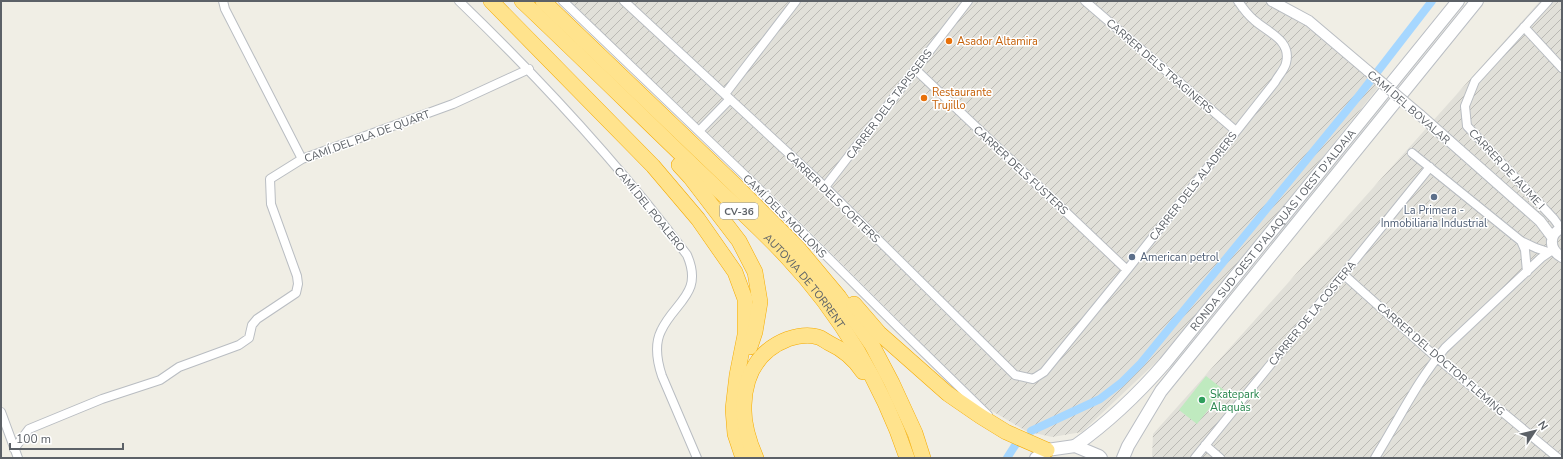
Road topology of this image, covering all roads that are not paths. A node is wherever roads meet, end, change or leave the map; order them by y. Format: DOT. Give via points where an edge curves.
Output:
graph roads {
  1 [pos="223,1"];
  2 [pos="459,1"];
  3 [pos="491,1"];
  4 [pos="522,1"];
  5 [pos="543,1"];
  6 [pos="563,1"];
  7 [pos="796,1"];
  8 [pos="968,1"];
  9 [pos="1085,1"];
  10 [pos="1238,1"];
  11 [pos="1272,1"];
  12 [pos="1458,1"];
  13 [pos="1477,1"];
  14 [pos="1548,1"];
  15 [pos="625,2"];
  16 [pos="1524,27"];
  17 [pos="561,39"];
  18 [pos="1562,68"];
  19 [pos="529,69"];
  20 [pos="915,69"];
  21 [pos="727,97"];
  22 [pos="1236,131"];
  23 [pos="699,132"];
  24 [pos="1412,153"];
  25 [pos="302,159"];
  26 [pos="1430,167"];
  27 [pos="732,182"];
  28 [pos="825,187"];
  29 [pos="1540,222"];
  30 [pos="1561,227"];
  31 [pos="1552,237"];
  32 [pos="1521,241"];
  33 [pos="1551,251"];
  34 [pos="1562,257"];
  35 [pos="1128,270"];
  36 [pos="1527,272"];
  37 [pos="1343,274"];
  38 [pos="1437,358"];
  39 [pos="1044,372"];
  40 [pos="733,409"];
  41 [pos="1,412"];
  42 [pos="1006,432"];
  43 [pos="1205,445"];
  44 [pos="1075,446"];
  45 [pos="14,449"];
  46 [pos="1042,454"];
  47 [pos="18,458"];
  48 [pos="697,458"];
  49 [pos="742,458"];
  50 [pos="756,458"];
  51 [pos="901,458"];
  52 [pos="907,458"];
  53 [pos="923,458"];
  54 [pos="1101,458"];
  55 [pos="1123,458"];
  56 [pos="1195,458"];
  57 [pos="1220,458"];
  58 [pos="1376,458"];
  59 [pos="1558,458"];
  1 -- 25 [label="street"];
  2 -- 19 [label="street, CAMÍ DEL POALERO"];
  3 -- 40 [label="highway" via="653,166 698,219 735,272 745,299 745,335"];
  4 -- 17 [label="highway, AUTOVIA DE TORRENT / CV-36"];
  5 -- 27 [label="highway, AUTOVIA DE TORRENT / CV-36"];
  6 -- 23 [label="street, CAMÍ DELS MOLLONS"];
  7 -- 21 [label="street"];
  8 -- 20 [label="street, CARRER DELS TAPISSERS"];
  9 -- 22 [label="street, CARRER DELS TRAGINERS"];
  10 -- 22 [label="street, CARRER DELS ALADRERS" via="1254,20 1277,36 1287,53 1286,64 1275,82"];
  11 -- 29 [label="street, CAMÍ DEL BOVALAR, bridge" via="1309,21"];
  12 -- 44 [label="main road, RONDA SUD-OEST D'ALAQUÀS I OEST D'ALDAIA" via="1166,362 1133,398"];
  13 -- 55 [label="main road, RONDA SUD-OEST D'ALAQUÀS I OEST D'ALDAIA" via="1161,391"];
  14 -- 16 [label="street"];
  15 -- 21 [label="street, CARRER DELS COETERS"];
  16 -- 18 [label="street"];
  16 -- 30 [label="street, CARRER DE JAUME I" via="1475,81 1465,106 1467,126"];
  17 -- 40 [label="highway" via="581,64 690,177 739,241 755,272 760,302 755,332"];
  17 -- 52 [label="highway, AUTOVIA DE TORRENT / CV-36" via="787,257 827,305 857,350 878,388"];
  19 -- 25 [label="street, CAMÍ DEL PLA DE QUART" via="453,104"];
  19 -- 48 [label="street, CAMÍ DEL POALERO" via="630,182 690,261 692,278 689,292 661,331 657,351 662,376"];
  20 -- 28 [label="street, CARRER DELS TAPISSERS"];
  20 -- 35 [label="street, CARRER DELS FUSTERS"];
  21 -- 23 [label="street"];
  21 -- 28 [label="street, CARRER DELS COETERS"];
  22 -- 35 [label="street, CARRER DELS ALADRERS"];
  23 -- 42 [label="street, CAMÍ DELS MOLLONS"];
  24 -- 26 [label="street"];
  25 -- 45 [label="street, CAMÍ DEL PLA DE QUART" via="270,179 271,204 297,276 296,293 257,319 252,325 249,338 240,345 184,364 160,380 102,399 29,428"];
  26 -- 32 [label="street"];
  26 -- 37 [label="street, CARRER DE LA COSTERA"];
  27 -- 42 [label="highway" via="752,196 801,244 879,333 948,394"];
  27 -- 53 [label="highway, AUTOVIA DE TORRENT / CV-36" via="798,248 843,303 872,345 892,383 915,433"];
  28 -- 39 [label="street, CARRER DELS COETERS" via="1015,375 1033,380"];
  29 -- 30 [label="street"];
  29 -- 31 [label="street, CAMÍ DEL BOVALAR"];
  30 -- 31 [label="street"];
  31 -- 33 [label="street"];
  32 -- 33 [label="street"];
  32 -- 36 [label="street"];
  33 -- 34 [label="street"];
  33 -- 36 [label="street"];
  35 -- 39 [label="street, CARRER DELS ALADRERS"];
  36 -- 38 [label="street"];
  37 -- 38 [label="street, CARRER DEL DOCTOR FLEMING"];
  37 -- 43 [label="street, CARRER DE LA COSTERA"];
  38 -- 58 [label="street"];
  38 -- 59 [label="street, CARRER DEL DOCTOR FLEMING"];
  40 -- 49 [label="highway" via="735,434"];
  41 -- 45 [label="street"];
  42 -- 46 [label="highway"];
  43 -- 56 [label="street, CARRER DE LA COSTERA"];
  43 -- 57 [label="street"];
  44 -- 46 [label="main road"];
  44 -- 54 [label="main road"];
  45 -- 47 [label="street"];
  50 -- 51 [label="highway" via="745,418 748,378 759,358 776,344 798,335 817,337 840,348 860,368 873,390"];
}
